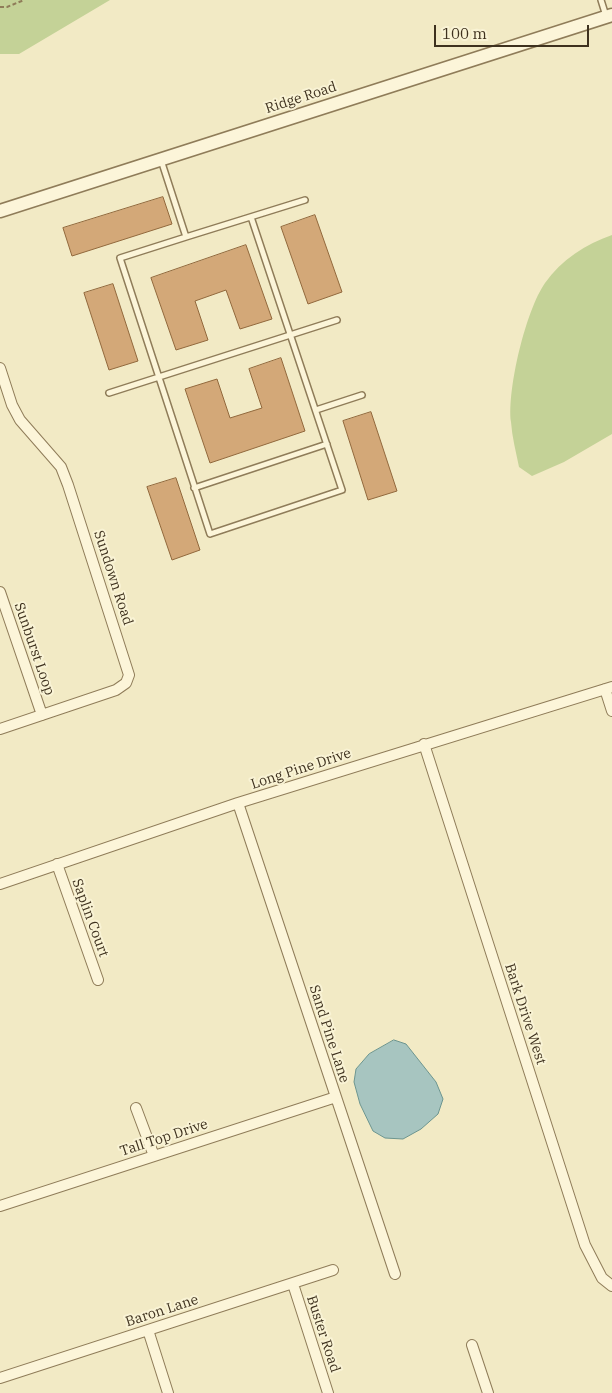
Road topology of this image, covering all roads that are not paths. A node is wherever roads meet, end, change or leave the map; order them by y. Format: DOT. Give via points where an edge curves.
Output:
graph roads {
  1 [pos="601,0"];
  2 [pos="609,16"];
  3 [pos="161,159"];
  4 [pos="305,200"];
  5 [pos="0,211"];
  6 [pos="251,218"];
  7 [pos="186,237"];
  8 [pos="337,320"];
  9 [pos="291,334"];
  10 [pos="0,372"];
  11 [pos="158,377"];
  12 [pos="110,393"];
  13 [pos="362,394"];
  14 [pos="316,410"];
  15 [pos="327,444"];
  16 [pos="194,488"];
  17 [pos="0,592"];
  18 [pos="2,607"];
  19 [pos="608,688"];
  20 [pos="612,711"];
  21 [pos="42,715"];
  22 [pos="0,729"];
  23 [pos="424,744"];
  24 [pos="238,803"];
  25 [pos="57,864"];
  26 [pos="0,884"];
  27 [pos="98,980"];
  28 [pos="336,1097"];
  29 [pos="136,1108"];
  30 [pos="154,1156"];
  31 [pos="0,1206"];
  32 [pos="333,1270"];
  33 [pos="395,1274"];
  34 [pos="293,1284"];
  35 [pos="612,1286"];
  36 [pos="148,1330"];
  37 [pos="472,1346"];
  38 [pos="0,1378"];
  39 [pos="168,1393"];
  40 [pos="328,1393"];
  41 [pos="488,1393"];
  1 -- 2 [label="lane"];
  2 -- 3 [label="street, Ridge Road"];
  3 -- 5 [label="street, Ridge Road"];
  3 -- 7 [label="lane"];
  4 -- 6 [label="lane"];
  6 -- 7 [label="lane"];
  6 -- 9 [label="lane"];
  7 -- 11 [label="lane" via="120,258"];
  8 -- 9 [label="lane"];
  9 -- 11 [label="lane"];
  9 -- 14 [label="lane"];
  10 -- 21 [label="street, Sundown Road" via="20,420 61,467 129,676 126,683 116,690"];
  11 -- 12 [label="lane"];
  11 -- 16 [label="lane"];
  13 -- 14 [label="lane"];
  14 -- 15 [label="lane"];
  15 -- 16 [label="lane"];
  15 -- 16 [label="lane" via="342,490 210,534"];
  17 -- 18 [label="street, Sunburst Loop"];
  18 -- 21 [label="street, Sunburst Loop"];
  19 -- 20 [label="street"];
  19 -- 23 [label="street, Long Pine Drive"];
  21 -- 22 [label="street, Sundown Road"];
  23 -- 24 [label="street, Long Pine Drive"];
  23 -- 35 [label="street, Bark Drive West" via="585,1245 602,1278"];
  24 -- 25 [label="street, Long Pine Drive"];
  24 -- 28 [label="street, Sand Pine Lane"];
  25 -- 26 [label="street, Long Pine Drive"];
  25 -- 27 [label="street, Saplin Court"];
  28 -- 30 [label="street, Tall Top Drive"];
  28 -- 33 [label="street, Sand Pine Lane"];
  29 -- 30 [label="street"];
  30 -- 31 [label="street, Tall Top Drive"];
  32 -- 34 [label="street, Baron Lane"];
  34 -- 36 [label="street, Baron Lane"];
  34 -- 40 [label="street, Buster Road"];
  36 -- 38 [label="street, Baron Lane"];
  36 -- 39 [label="street"];
  37 -- 41 [label="street"];
}
